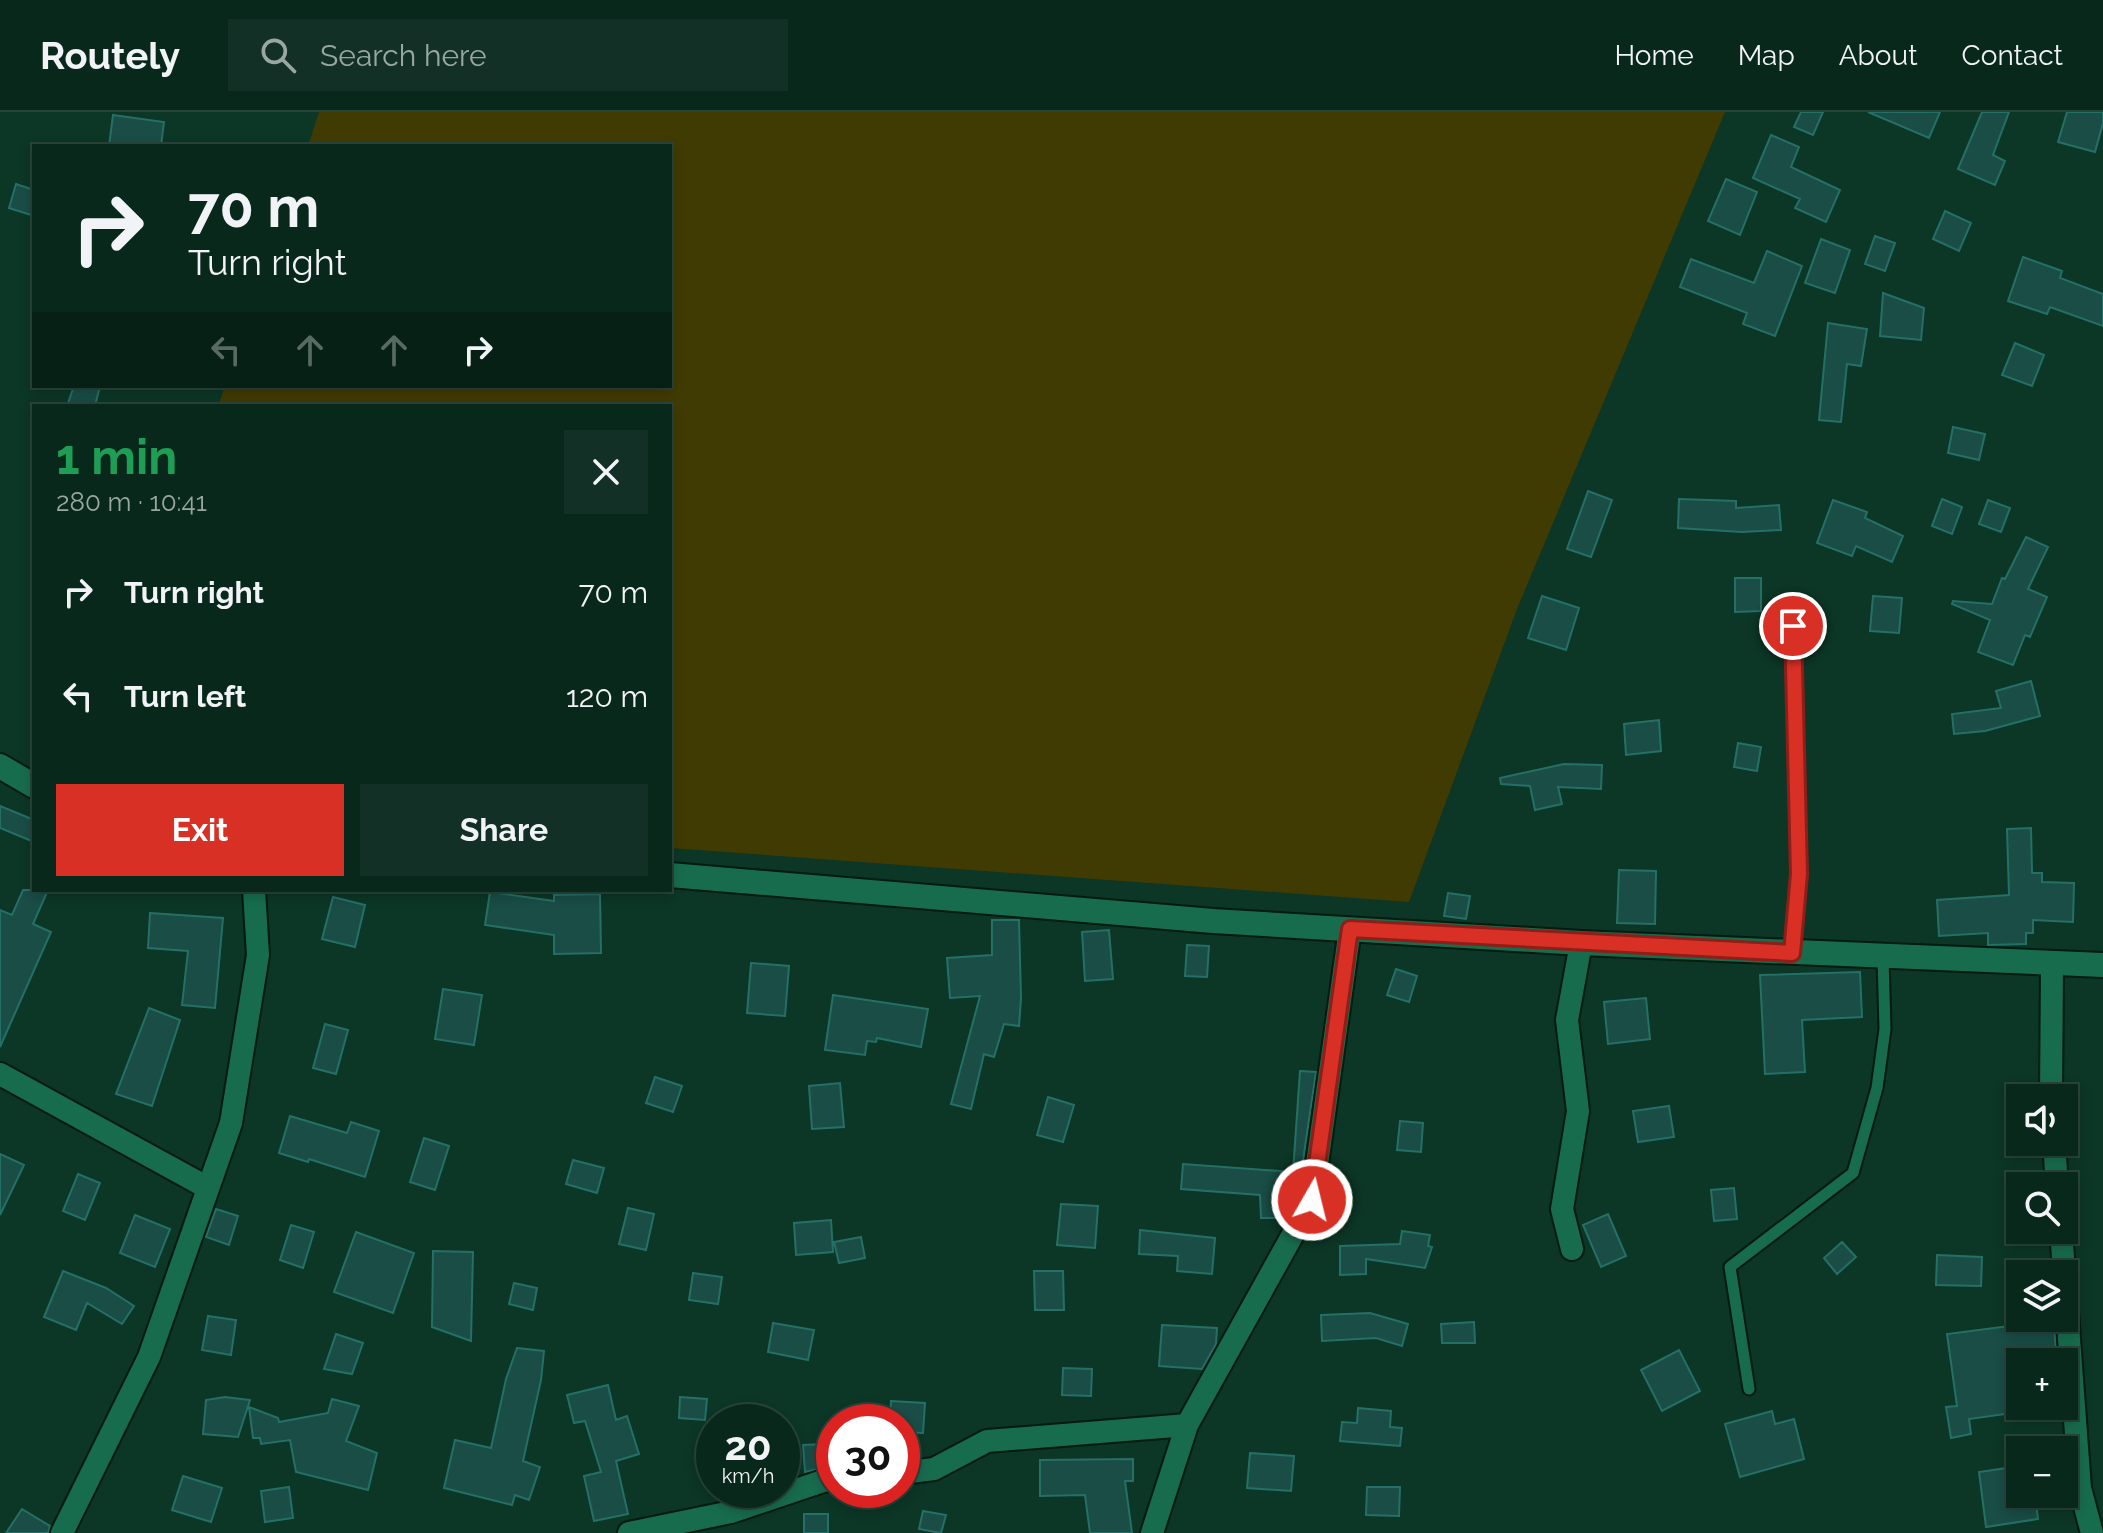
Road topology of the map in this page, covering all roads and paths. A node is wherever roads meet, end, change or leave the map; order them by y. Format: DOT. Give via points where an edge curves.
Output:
graph roads {
  1 [pos="1793,626"];
  2 [pos="0,766"];
  3 [pos="32,785"];
  4 [pos="672,875"];
  5 [pos="254,892"];
  6 [pos="1350,929"];
  7 [pos="1581,943"];
  8 [pos="1792,953"];
  9 [pos="1883,957"];
  10 [pos="2052,965"];
  11 [pos="2103,965"];
  12 [pos="0,1074"];
  13 [pos="2051,1084"];
  14 [pos="208,1188"];
  15 [pos="2062,1244"];
  16 [pos="1572,1249"];
  17 [pos="1749,1389"];
  18 [pos="1187,1425"];
  19 [pos="920,1471"];
  20 [pos="816,1483"];
  21 [pos="62,1533"];
  22 [pos="629,1533"];
  23 [pos="1152,1533"];
  24 [pos="2092,1533"];
  1 -- 8 [label="lane" via="1799,874"];
  2 -- 3 [label="street"];
  4 -- 6 [label="street"];
  5 -- 14 [label="street" via="258,955 231,1123"];
  6 -- 7 [label="street"];
  6 -- 18 [label="street" via="1312,1200"];
  7 -- 8 [label="street"];
  7 -- 16 [label="street" via="1567,1020 1578,1111 1562,1209"];
  8 -- 9 [label="street"];
  9 -- 10 [label="street"];
  9 -- 17 [label="lane" via="1885,1029 1877,1088 1853,1173 1730,1267"];
  10 -- 11 [label="street"];
  10 -- 13 [label="street"];
  12 -- 14 [label="street"];
  14 -- 21 [label="street" via="149,1357"];
  15 -- 24 [label="street" via="2080,1488"];
  18 -- 19 [label="street" via="987,1441 934,1469"];
  18 -- 23 [label="street"];
  20 -- 22 [label="street" via="731,1512"];
}
